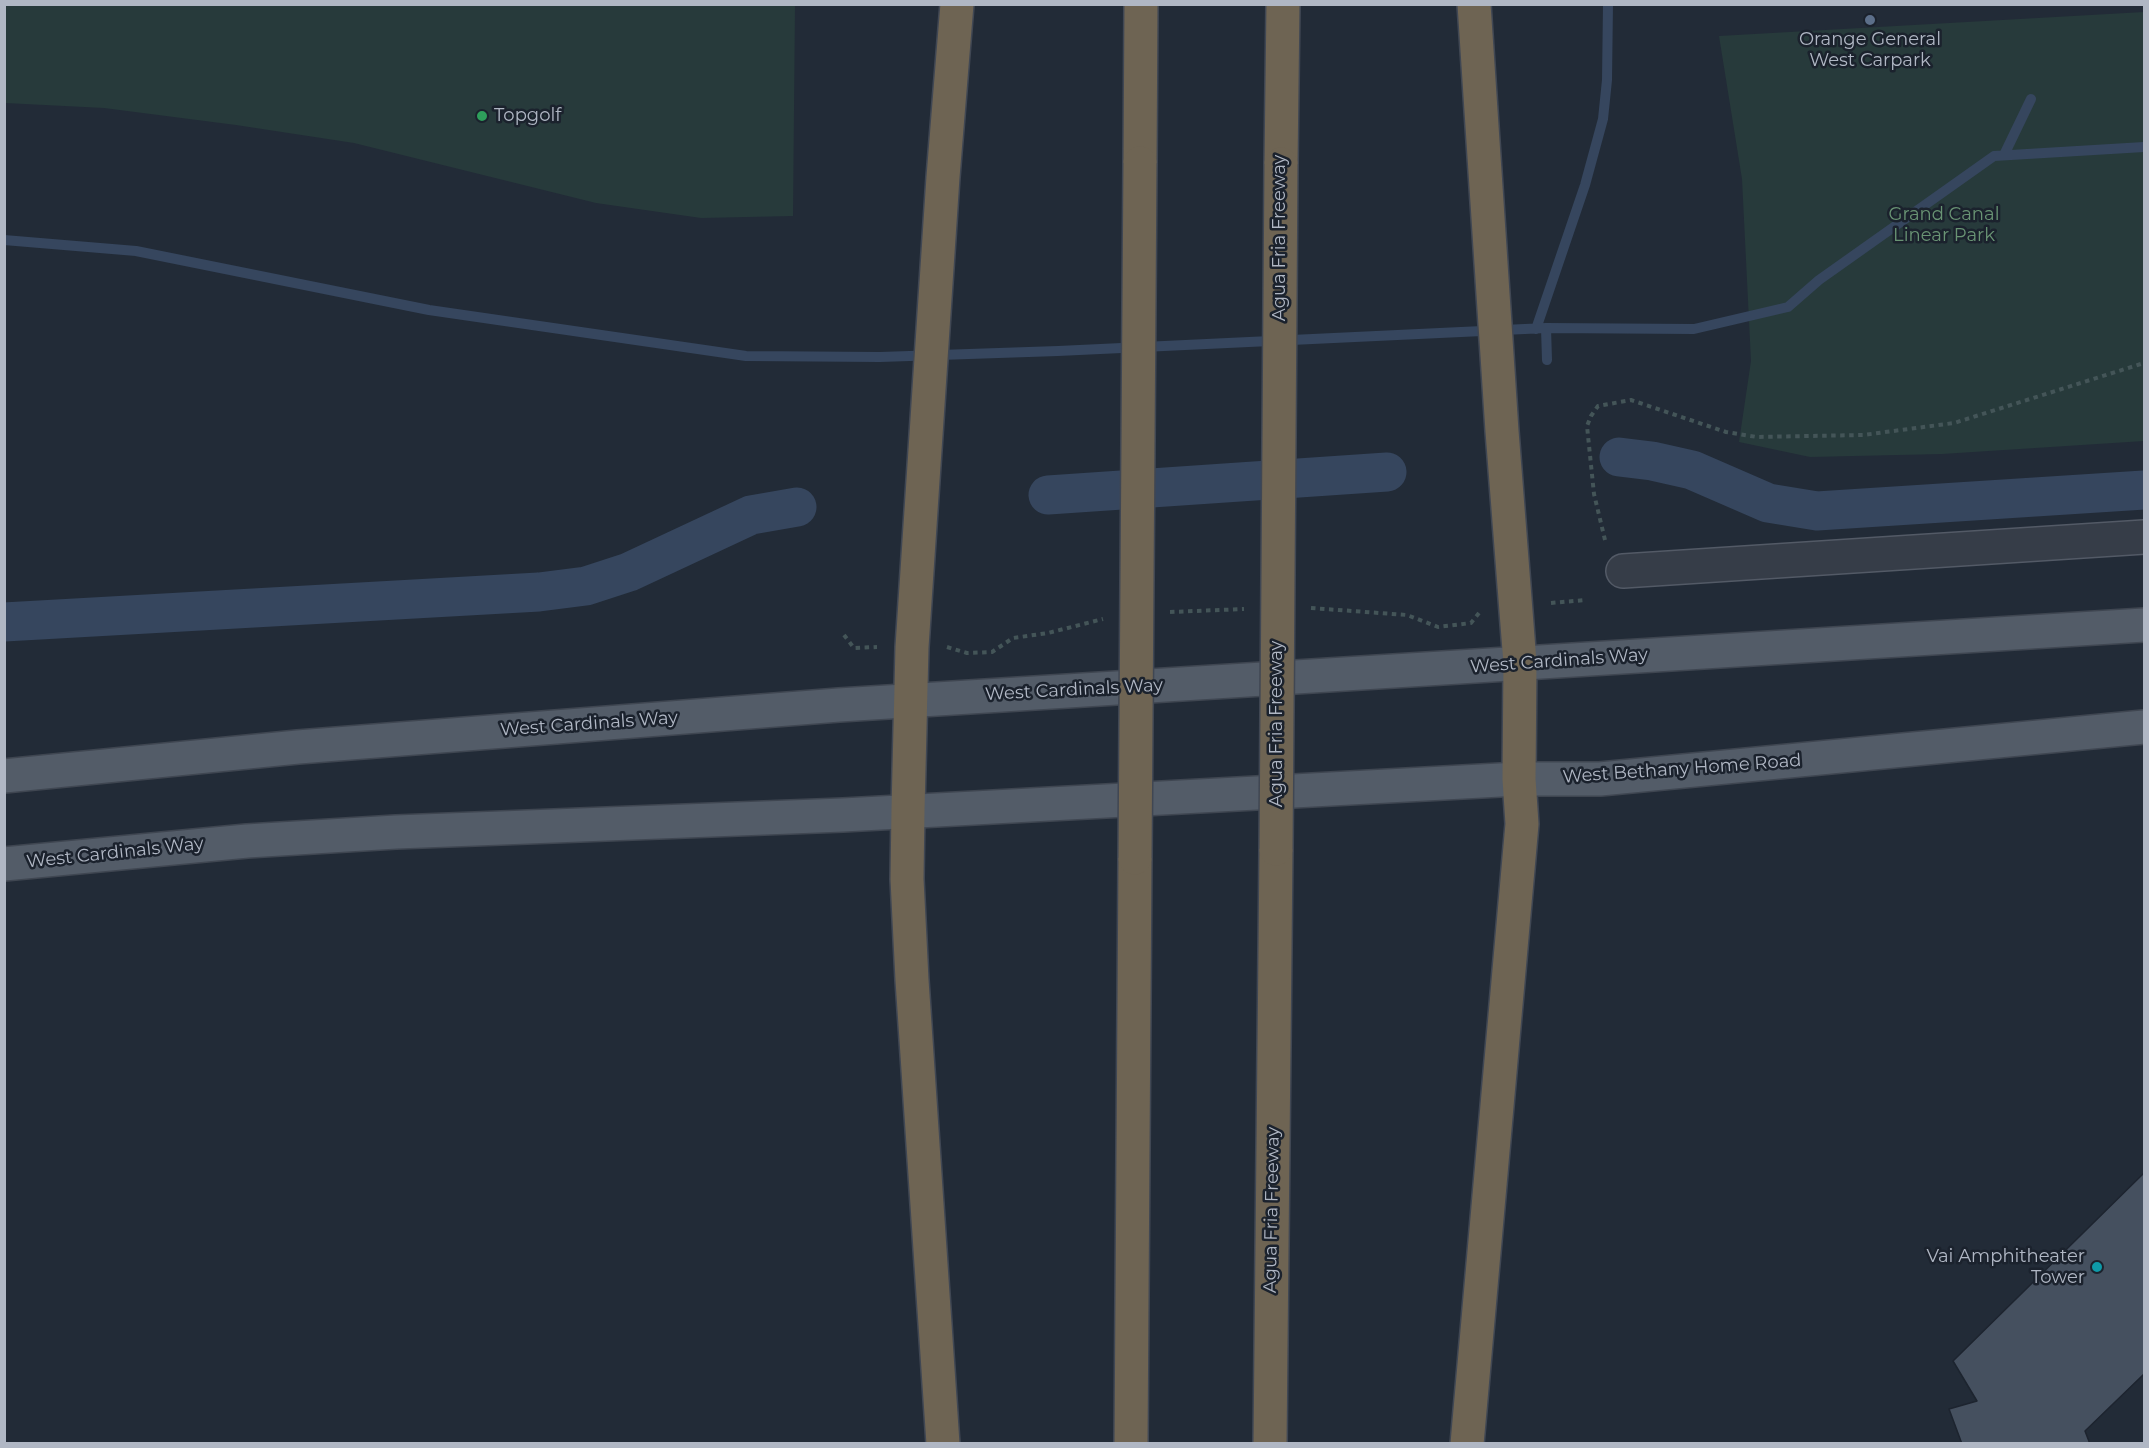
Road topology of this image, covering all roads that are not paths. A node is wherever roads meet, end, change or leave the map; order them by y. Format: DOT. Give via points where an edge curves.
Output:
graph roads {
  1 [pos="957,4"];
  2 [pos="1141,4"];
  3 [pos="1283,4"];
  4 [pos="1474,4"];
  5 [pos="2145,537"];
  6 [pos="1623,571"];
  7 [pos="2145,625"];
  8 [pos="1520,663"];
  9 [pos="911,700"];
  10 [pos="2145,727"];
  11 [pos="4,776"];
  12 [pos="1519,779"];
  13 [pos="908,810"];
  14 [pos="4,864"];
  15 [pos="943,1443"];
  16 [pos="1131,1443"];
  17 [pos="1270,1443"];
  18 [pos="1467,1443"];
  1 -- 9 [label="highway"];
  2 -- 16 [label="highway, bridge"];
  3 -- 17 [label="highway, Agua Fria Freeway, bridge"];
  4 -- 8 [label="highway"];
  5 -- 6 [label="lane"];
  7 -- 8 [label="main road, West Cardinals Way"];
  8 -- 9 [label="main road, West Cardinals Way"];
  8 -- 12 [label="highway"];
  9 -- 11 [label="main road, West Cardinals Way" via="298,747"];
  9 -- 13 [label="highway"];
  10 -- 12 [label="main road, West Bethany Home Road" via="1600,779"];
  12 -- 13 [label="main road, West Cardinals Way"];
  12 -- 18 [label="highway" via="1522,824"];
  13 -- 14 [label="main road, West Cardinals Way" via="396,832 247,841"];
  13 -- 15 [label="highway" via="912,980"];
}
